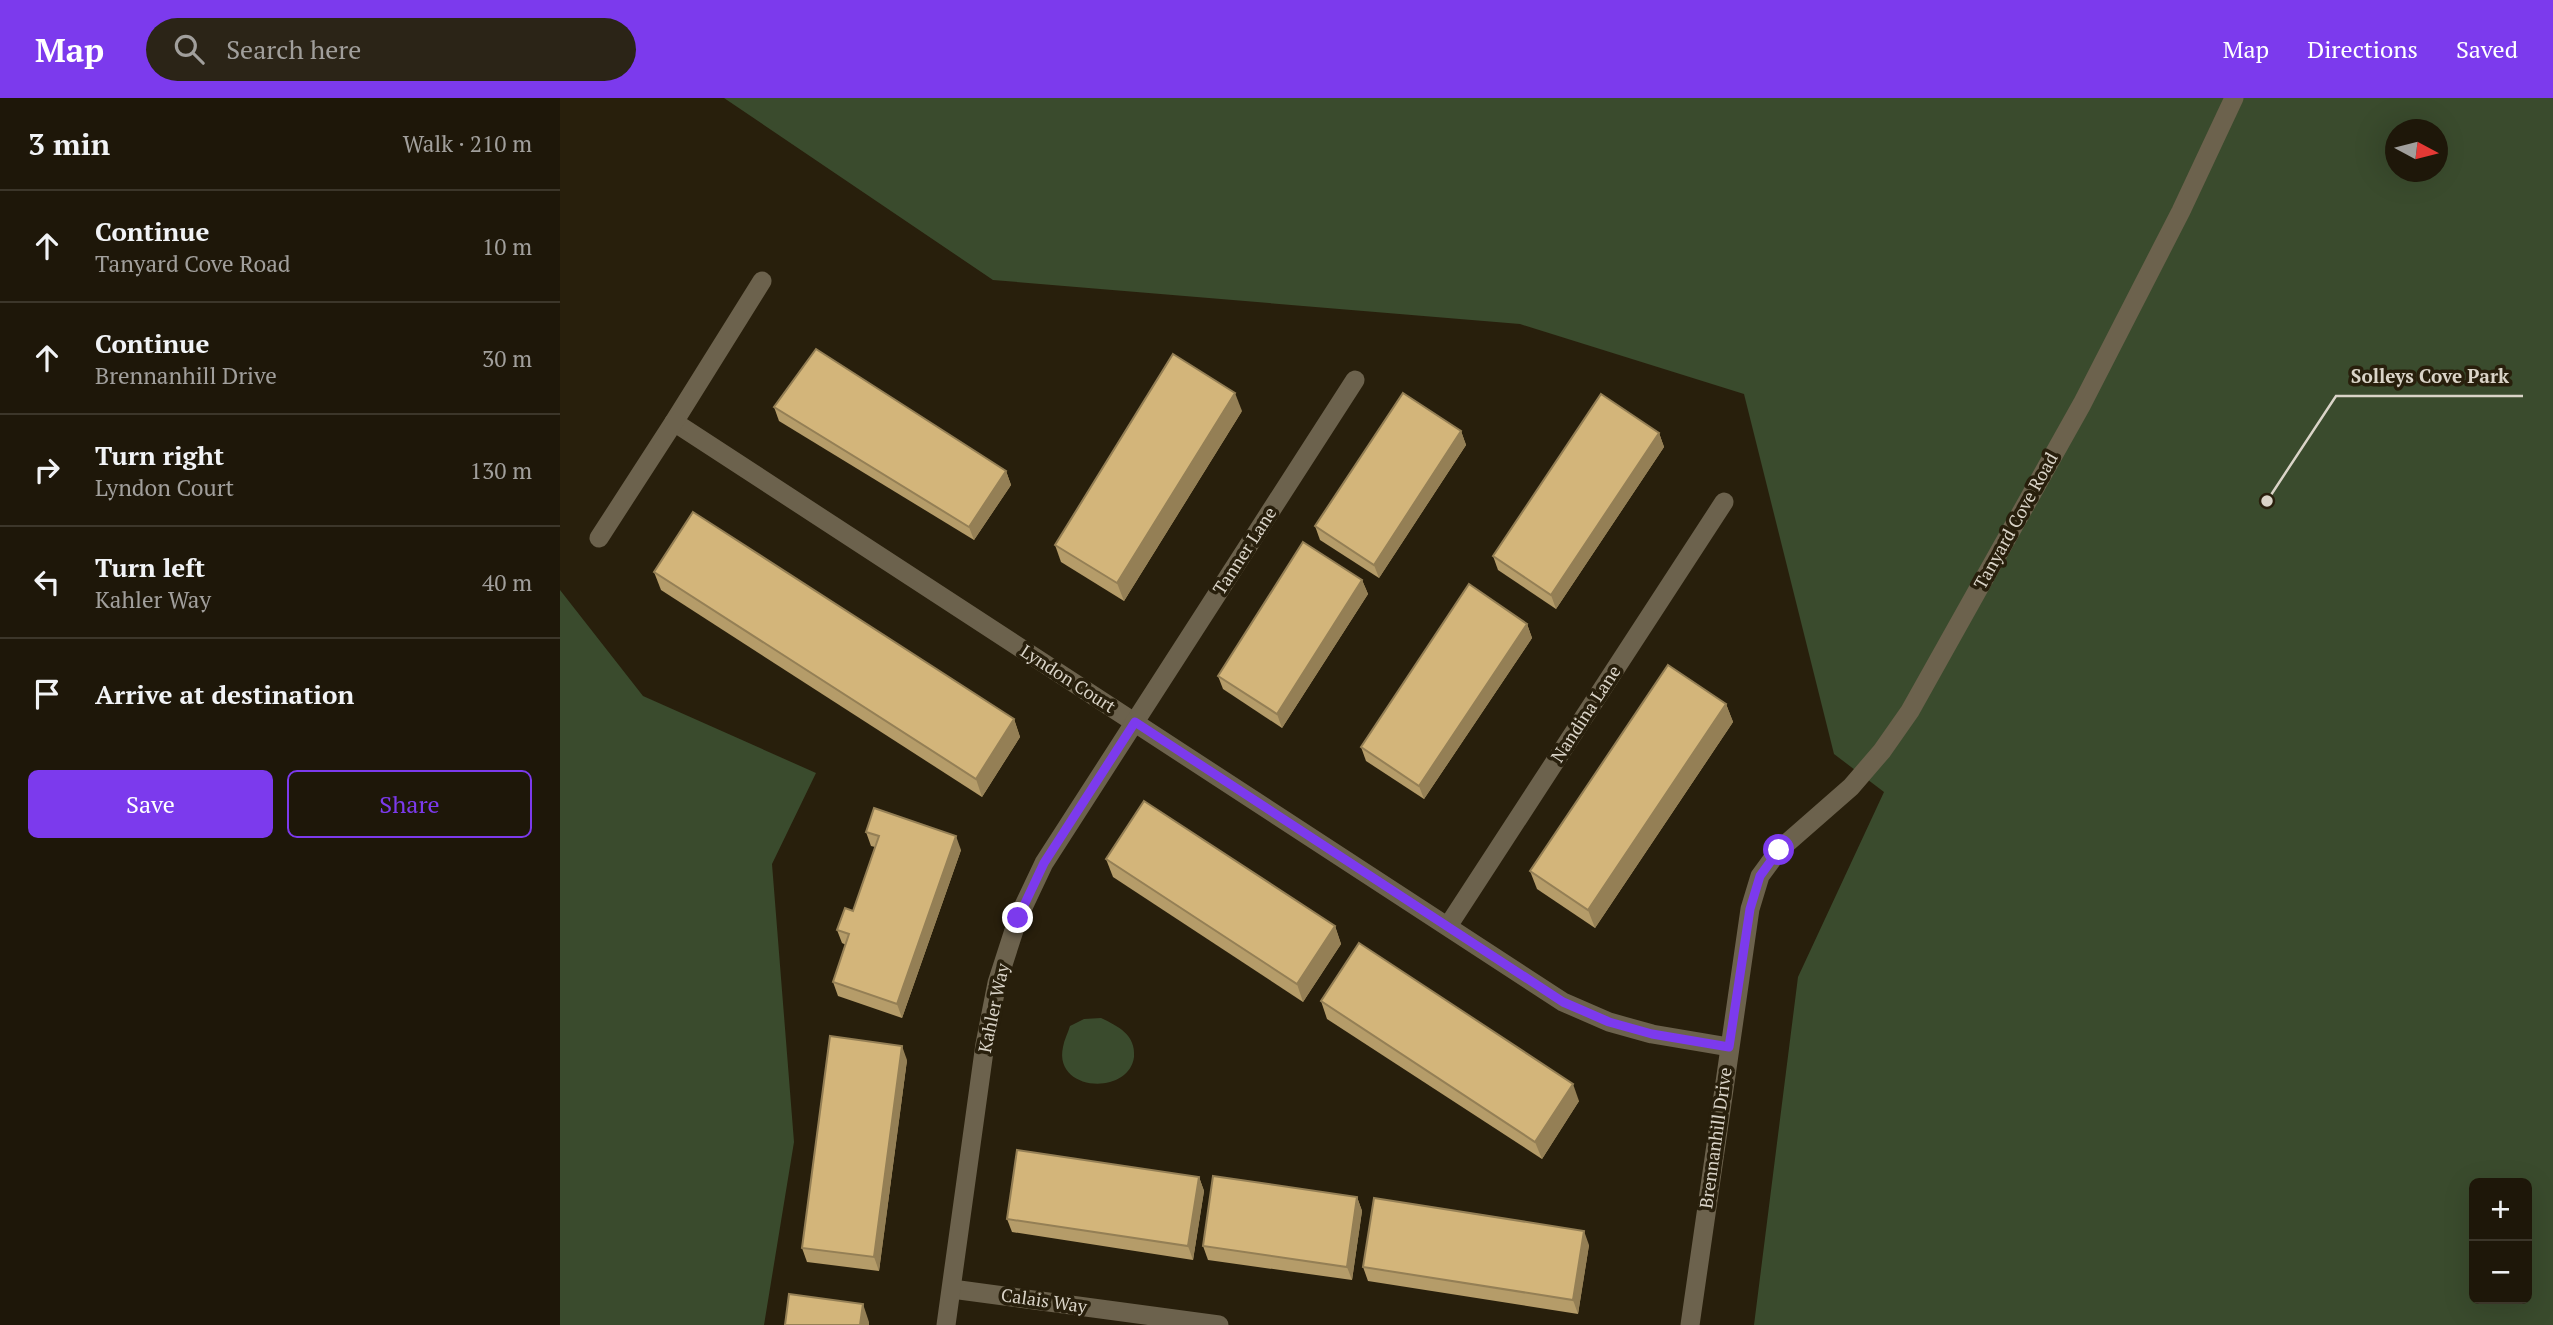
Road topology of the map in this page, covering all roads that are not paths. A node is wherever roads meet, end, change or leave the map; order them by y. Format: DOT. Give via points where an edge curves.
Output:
graph roads {
  1 [pos="2234,98"];
  2 [pos="762,281"];
  3 [pos="1355,380"];
  4 [pos="674,422"];
  5 [pos="1724,502"];
  6 [pos="599,538"];
  7 [pos="1135,722"];
  8 [pos="1750,909"];
  9 [pos="1448,926"];
  10 [pos="1729,1047"];
  11 [pos="952,1289"];
  12 [pos="946,1325"];
  13 [pos="1219,1325"];
  14 [pos="1690,1325"];
  1 -- 8 [label="street, Tanyard Cove Road" via="2088,392 1910,711 1851,787 1779,850 1760,876"];
  2 -- 4 [label="street"];
  3 -- 7 [label="street, Tanner Lane"];
  4 -- 6 [label="street"];
  4 -- 7 [label="street, Lyndon Court"];
  5 -- 9 [label="street, Nandina Lane"];
  7 -- 9 [label="street, Lyndon Court"];
  7 -- 11 [label="street, Kahler Way" via="1044,863 1018,918 996,983"];
  8 -- 10 [label="street, Brennanhill Drive"];
  9 -- 10 [label="street, Lyndon Court" via="1574,1007 1652,1034"];
  10 -- 14 [label="street, Brennanhill Drive"];
  11 -- 12 [label="street, Kahler Way"];
  11 -- 13 [label="street, Calais Way"];
}
